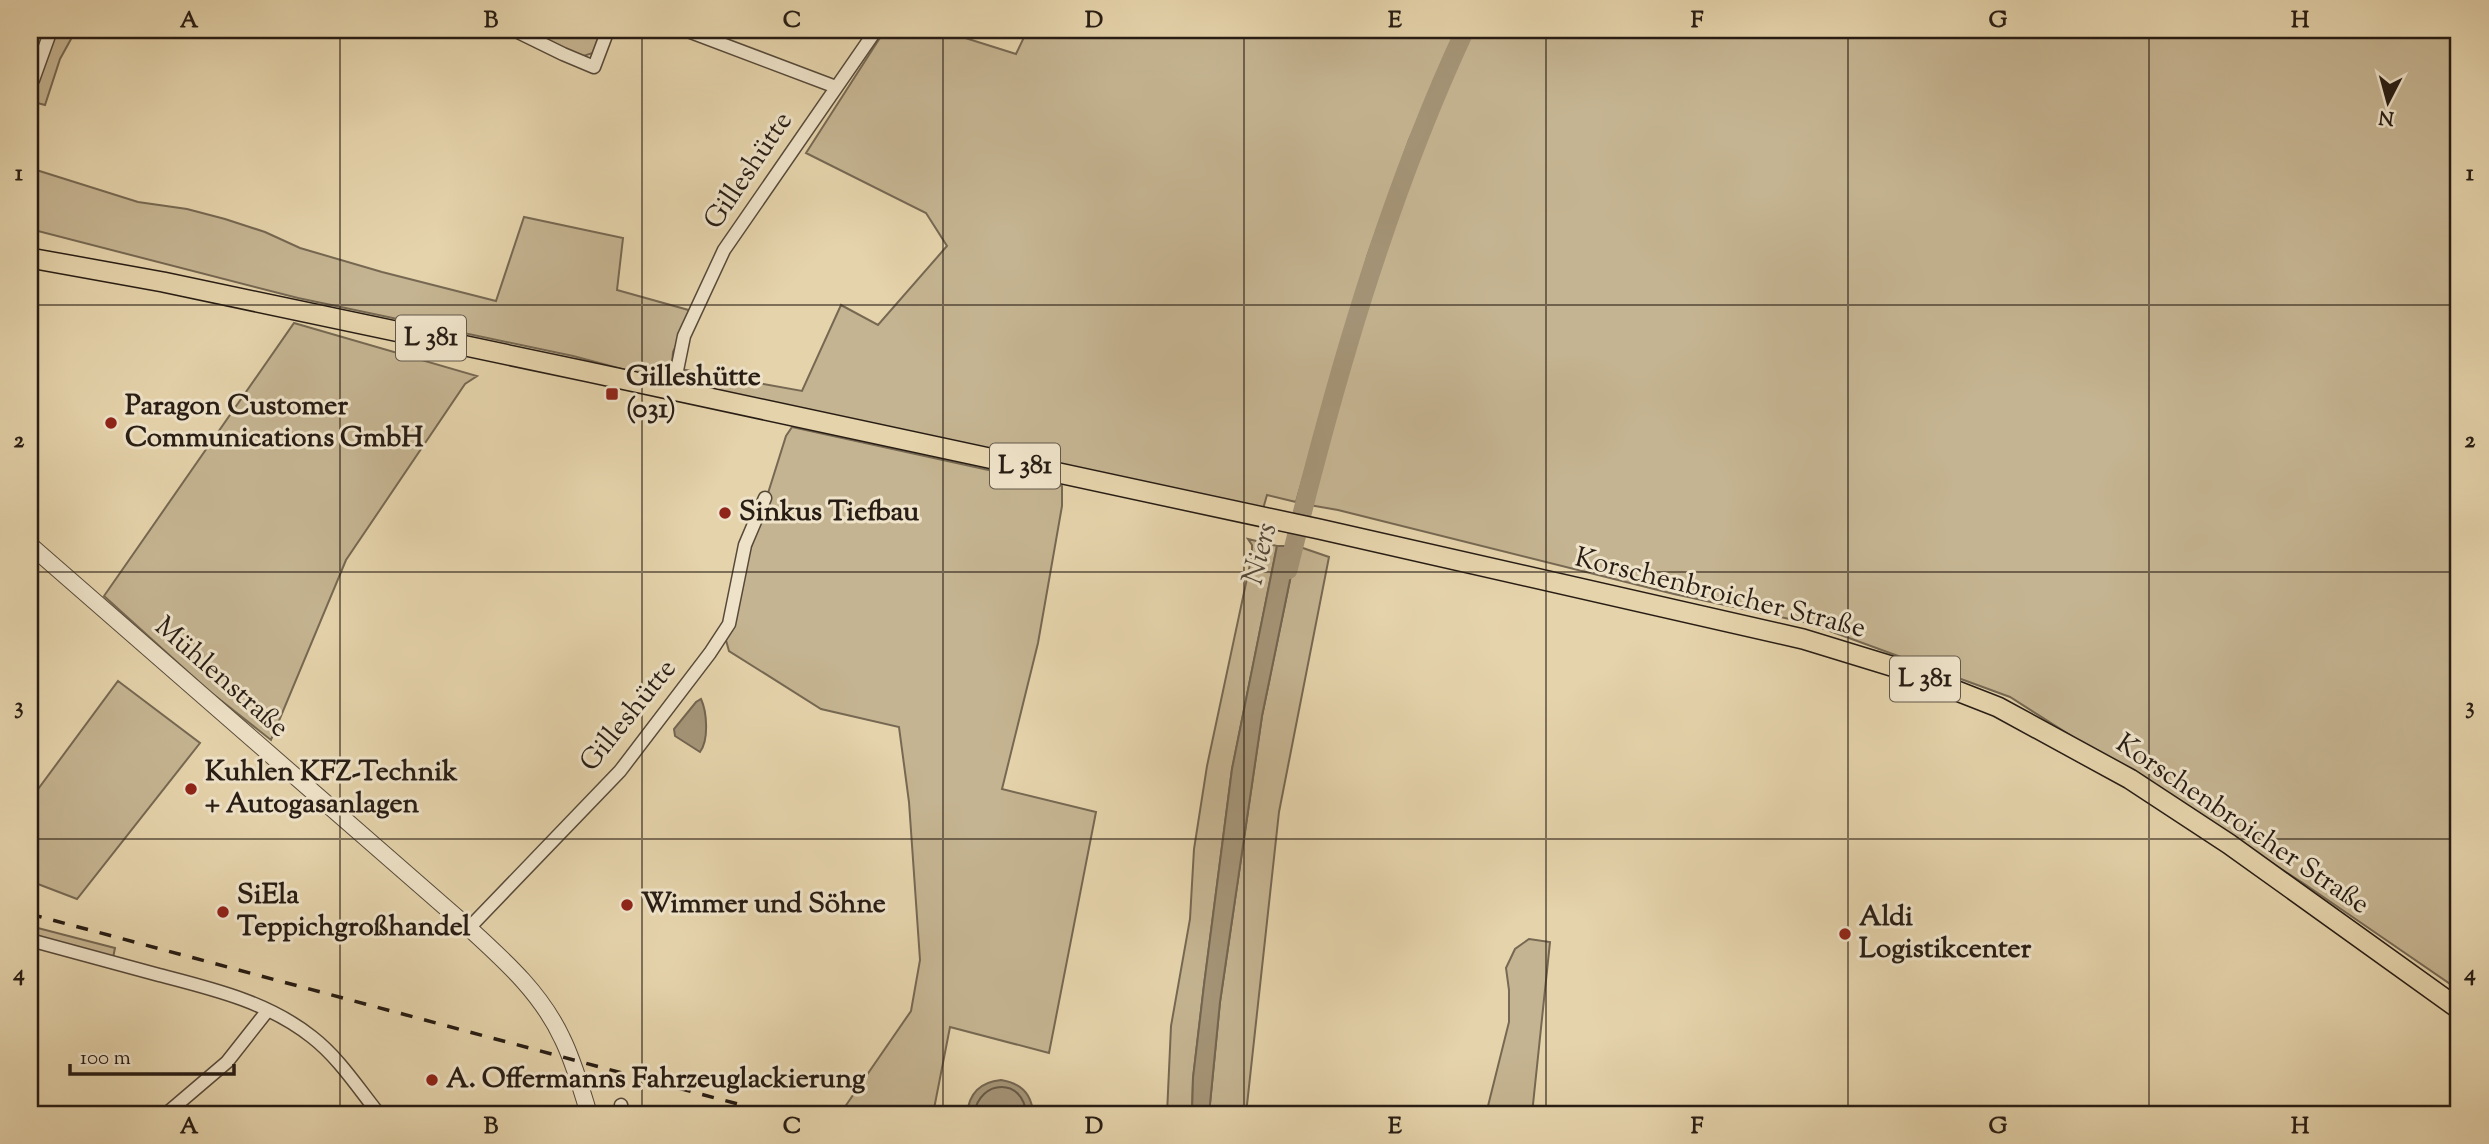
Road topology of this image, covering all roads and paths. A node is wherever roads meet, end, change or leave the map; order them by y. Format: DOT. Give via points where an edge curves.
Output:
graph roads {
  1 [pos="51,30"];
  2 [pos="514,30"];
  3 [pos="608,30"];
  4 [pos="685,30"];
  5 [pos="876,30"];
  6 [pos="33,80"];
  7 [pos="836,87"];
  8 [pos="30,258"];
  9 [pos="673,390"];
  10 [pos="765,498"];
  11 [pos="30,545"];
  12 [pos="469,928"];
  13 [pos="30,940"];
  14 [pos="2459,1009"];
  15 [pos="268,1010"];
  16 [pos="166,1114"];
  17 [pos="379,1114"];
  18 [pos="589,1114"];
  1 -- 6 [label="street"];
  2 -- 3 [label="street" via="594,66"];
  4 -- 7 [label="street"];
  5 -- 7 [label="street, Gilleshütte"];
  7 -- 9 [label="street, Gilleshütte" via="724,250 684,336"];
  8 -- 9 [label="main road, L 381"];
  9 -- 14 [label="main road, Korschenbroicher Straße / L 381" via="1296,524 1802,639 1901,669 1998,707 2141,786"];
  10 -- 12 [label="street, Gilleshütte" via="745,545 729,624 710,653 620,771"];
  11 -- 12 [label="street, Mühlenstraße"];
  12 -- 18 [label="street, Mühlenstraße" via="543,1003 573,1065"];
  13 -- 15 [label="street" via="214,990"];
  15 -- 16 [label="street" via="228,1062"];
  15 -- 17 [label="street" via="320,1044"];
}
